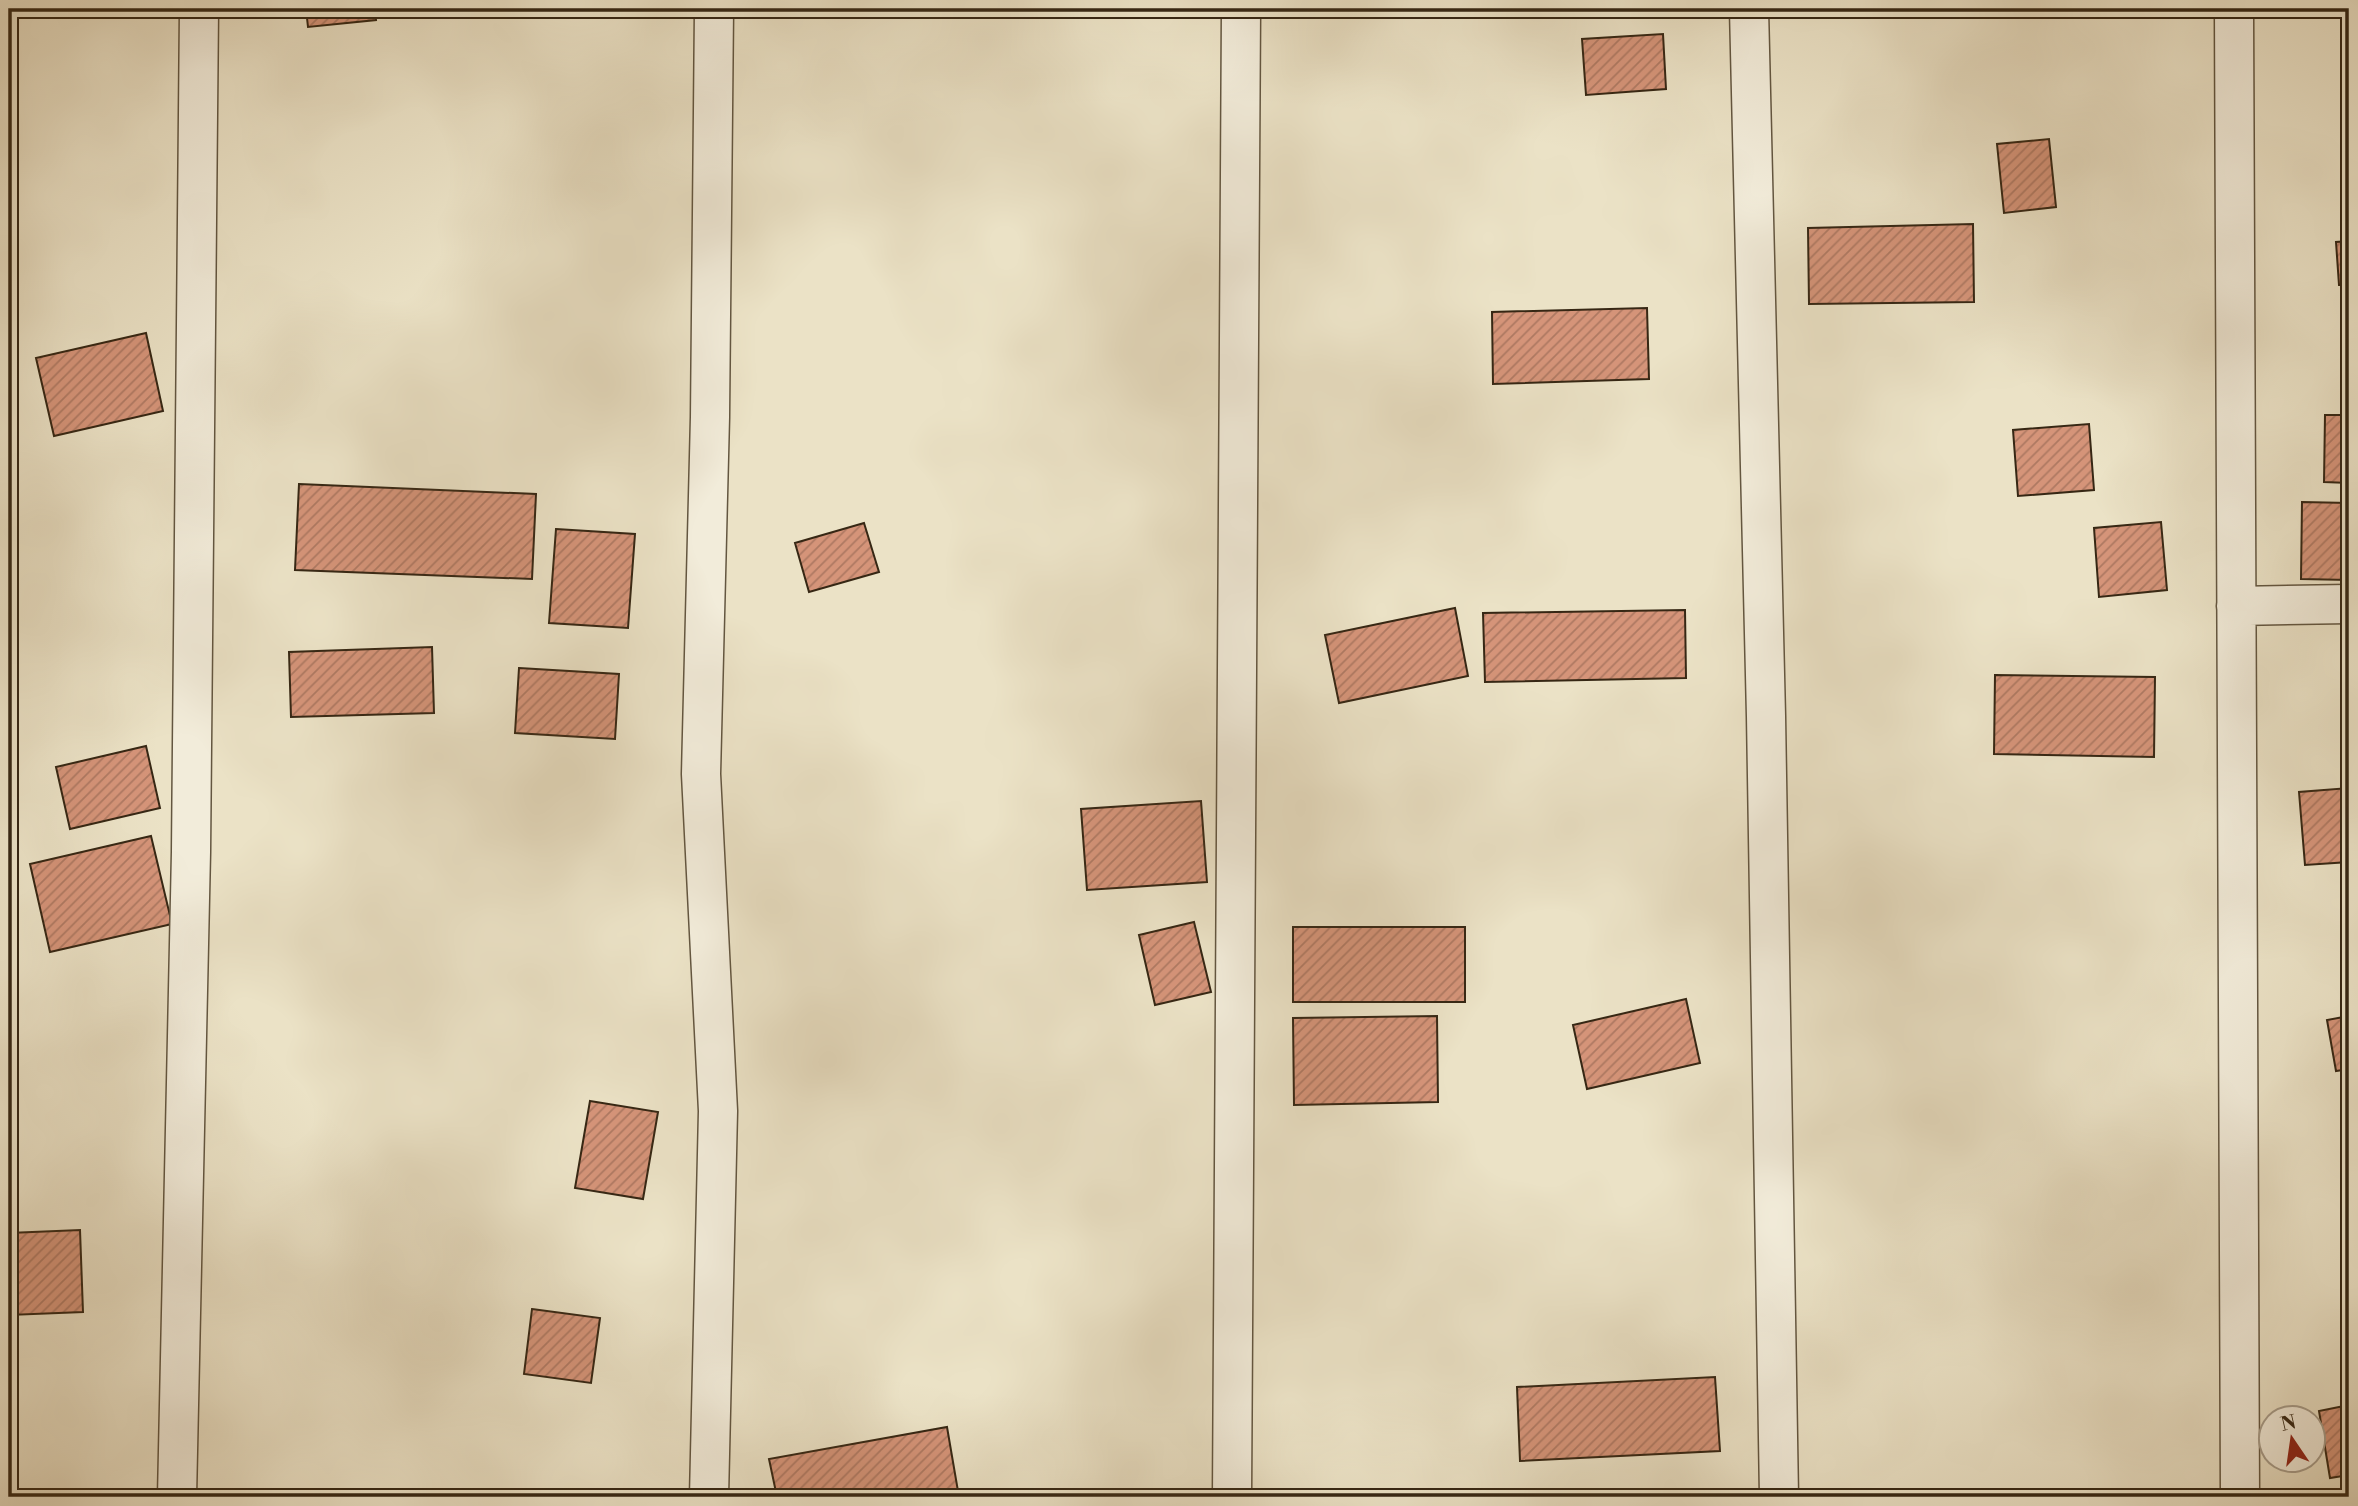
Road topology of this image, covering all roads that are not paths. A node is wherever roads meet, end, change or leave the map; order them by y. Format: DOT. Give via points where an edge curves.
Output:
graph roads {
  1 [pos="199,9"];
  2 [pos="714,9"];
  3 [pos="1241,9"];
  4 [pos="1749,9"];
  5 [pos="2234,9"];
  6 [pos="2349,604"];
  7 [pos="2236,606"];
  8 [pos="177,1497"];
  9 [pos="709,1497"];
  10 [pos="1232,1497"];
  11 [pos="1779,1497"];
  12 [pos="2240,1497"];
  1 -- 8 [label="street" via="191,852"];
  2 -- 9 [label="street" via="701,774 718,1111"];
  3 -- 10 [label="street"];
  4 -- 11 [label="street"];
  5 -- 7 [label="street"];
  6 -- 7 [label="street"];
  7 -- 12 [label="street"];
}
